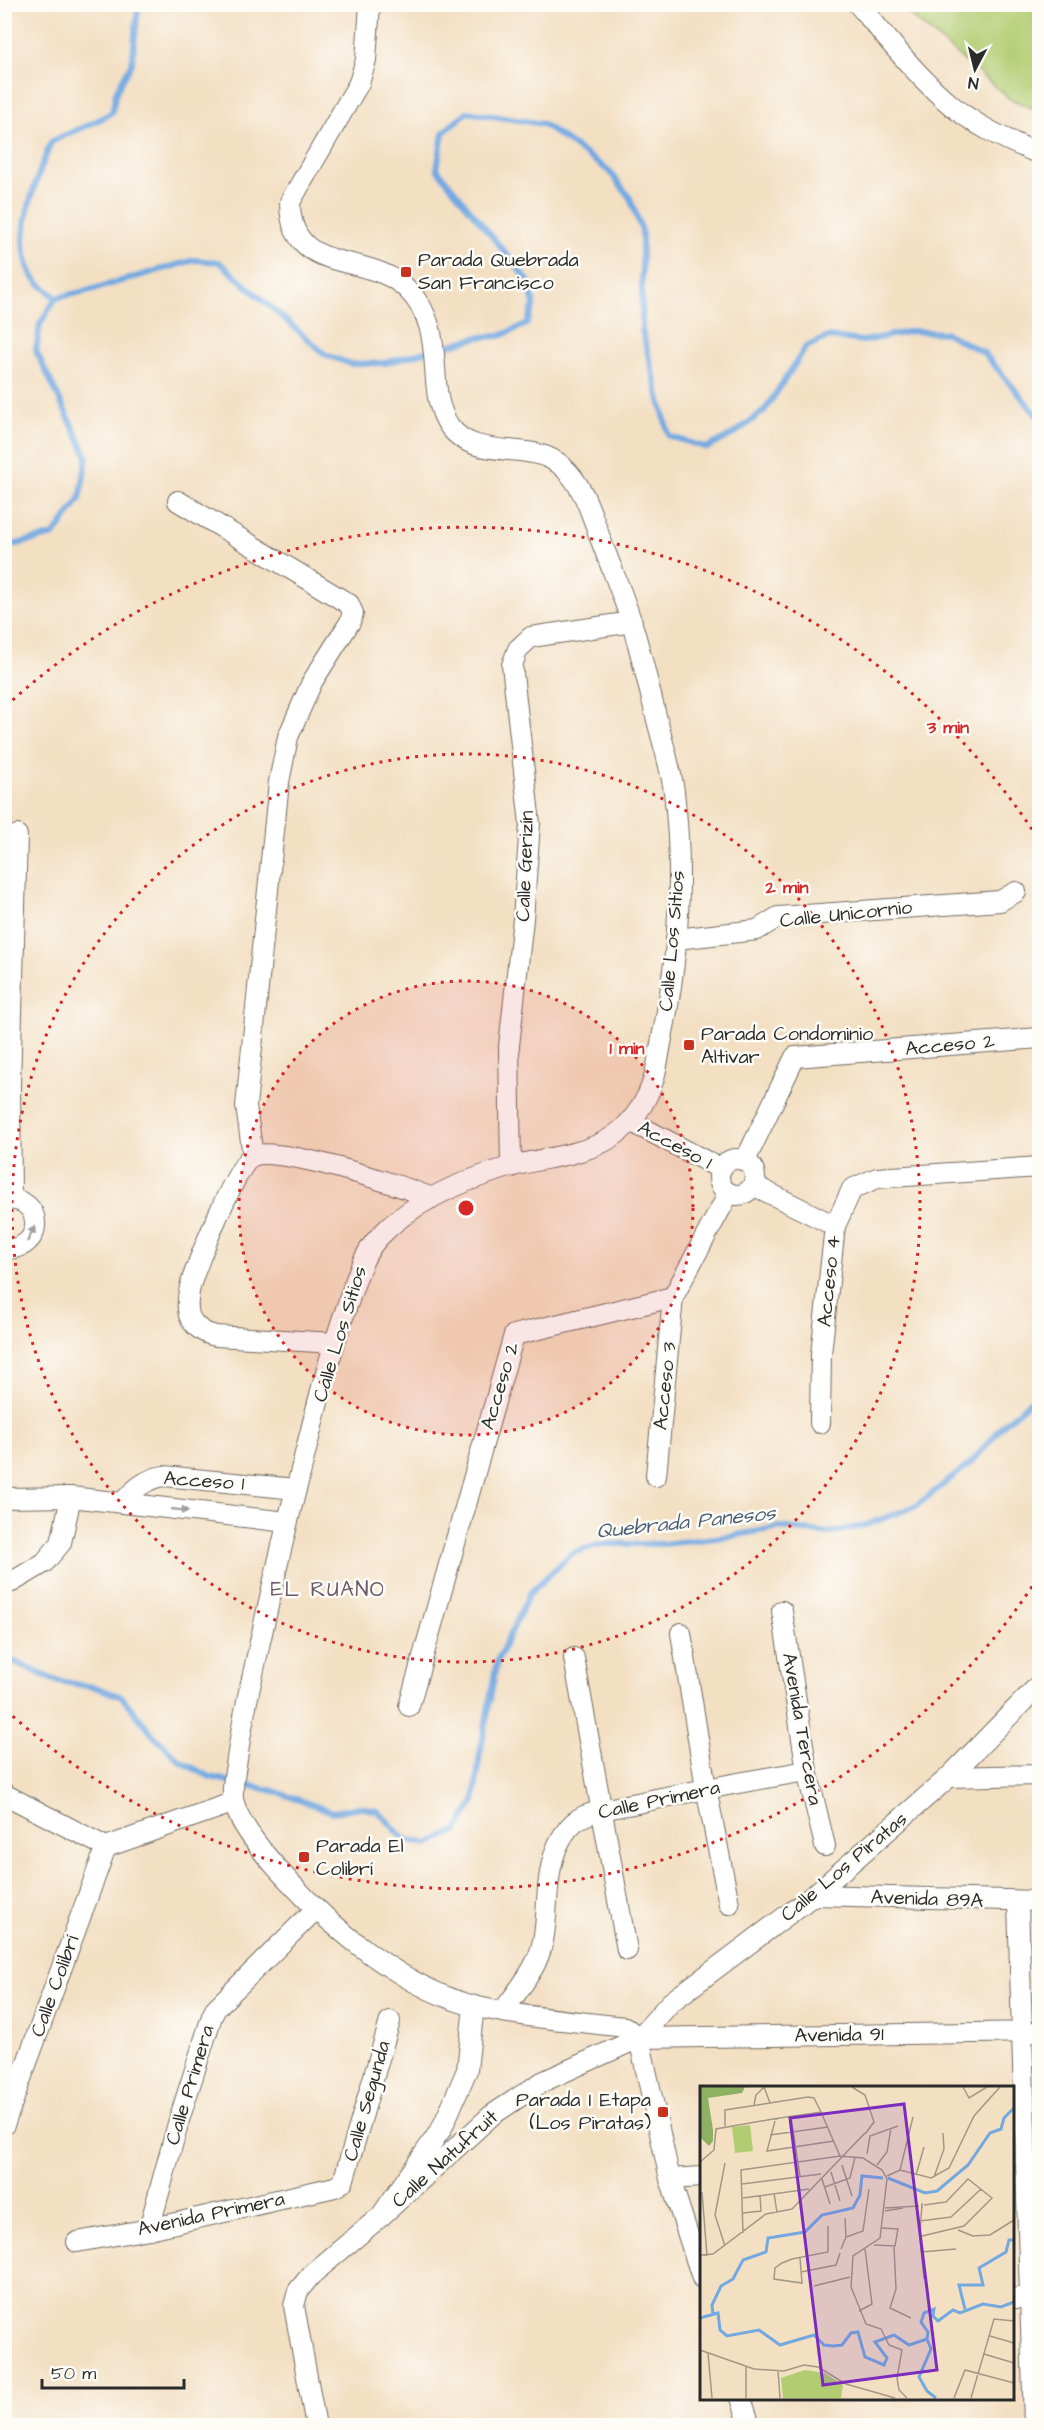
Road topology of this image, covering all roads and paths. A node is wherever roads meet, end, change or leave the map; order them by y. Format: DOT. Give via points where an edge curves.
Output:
graph roads {
  1 [pos="370,4"];
  2 [pos="858,4"];
  3 [pos="1040,154"];
  4 [pos="178,501"];
  5 [pos="632,622"];
  6 [pos="17,836"];
  7 [pos="1016,892"];
  8 [pos="676,939"];
  9 [pos="1040,1038"];
  10 [pos="7,1084"];
  11 [pos="630,1121"];
  12 [pos="253,1155"];
  13 [pos="745,1161"];
  14 [pos="511,1167"];
  15 [pos="1040,1167"];
  16 [pos="720,1169"];
  17 [pos="753,1185"];
  18 [pos="729,1193"];
  19 [pos="432,1198"];
  20 [pos="8,1199"];
  21 [pos="835,1226"];
  22 [pos="5,1251"];
  23 [pos="673,1297"];
  24 [pos="334,1343"];
  25 [pos="820,1423"];
  26 [pos="656,1476"];
  27 [pos="296,1489"];
  28 [pos="70,1497"];
  29 [pos="4,1498"];
  30 [pos="122,1503"];
  31 [pos="287,1522"];
  32 [pos="12,1582"];
  33 [pos="782,1611"];
  34 [pos="681,1633"];
  35 [pos="574,1658"];
  36 [pos="1040,1684"];
  37 [pos="409,1706"];
  38 [pos="807,1771"];
  39 [pos="1040,1775"];
  40 [pos="949,1777"];
  41 [pos="706,1788"];
  42 [pos="4,1794"];
  43 [pos="232,1803"];
  44 [pos="601,1811"];
  45 [pos="825,1846"];
  46 [pos="106,1847"];
  47 [pos="814,1895"];
  48 [pos="1040,1901"];
  49 [pos="1018,1902"];
  50 [pos="729,1904"];
  51 [pos="315,1910"];
  52 [pos="627,1950"];
  53 [pos="474,2006"];
  54 [pos="503,2011"];
  55 [pos="390,2020"];
  56 [pos="1031,2032"];
  57 [pos="639,2038"];
  58 [pos="4,2125"];
  59 [pos="1026,2164"];
  60 [pos="700,2177"];
  61 [pos="670,2179"];
  62 [pos="343,2182"];
  63 [pos="381,2216"];
  64 [pos="149,2229"];
  65 [pos="77,2242"];
  66 [pos="700,2272"];
  67 [pos="1027,2298"];
  68 [pos="742,2400"];
  69 [pos="316,2426"];
  70 [pos="750,2426"];
  71 [pos="1034,2426"];
  1 -- 5 [label="street, Calle Los Sitios" via="366,60 359,83 290,202 290,222 304,245 379,272 406,287 431,323 444,420 458,436 480,446 545,455 562,465 583,492"];
  2 -- 3 [label="street" via="945,100 976,123"];
  4 -- 12 [label="street" via="349,604 353,613 312,682 288,736 279,782 246,1106"];
  5 -- 8 [label="street, Calle Los Sitios" via="674,785 679,848"];
  5 -- 14 [label="street, Calle Gerizín" via="531,637 518,649 512,665 530,824 524,920 509,1046"];
  6 -- 10 [label="street"];
  7 -- 8 [label="street, Calle Unicornio" via="1000,901 778,917 757,930"];
  8 -- 11 [label="street, Calle Los Sitios" via="666,1022 654,1078"];
  9 -- 13 [label="street, Acceso 2" via="795,1057"];
  10 -- 20 [label="street"];
  11 -- 14 [label="street, Calle Los Sitios" via="584,1152"];
  11 -- 16 [label="street, Acceso 1"];
  12 -- 19 [label="street" via="287,1156 395,1183"];
  12 -- 24 [label="street" via="238,1173 220,1211 190,1287 189,1315 206,1334 216,1336"];
  13 -- 16 [label="street, Acceso 1" via="728,1161"];
  13 -- 17 [label="street" via="755,1174"];
  14 -- 19 [label="street, Calle Los Sitios"];
  15 -- 21 [label="street, Acceso 4" via="877,1178 852,1189"];
  16 -- 18 [label="street, Acceso 1" via="721,1186"];
  17 -- 18 [label="street" via="740,1195"];
  17 -- 21 [label="street"];
  18 -- 23 [label="street"];
  19 -- 24 [label="street, Calle Los Sitios" via="395,1223 364,1257"];
  22 -- 20 [label="street, one-way" via="28,1242 35,1227 32,1211 26,1204"];
  21 -- 25 [label="street, Acceso 4" via="821,1354"];
  23 -- 26 [label="street, Acceso 3"];
  23 -- 37 [label="street, Acceso 2" via="513,1335"];
  24 -- 27 [label="street, Calle Los Sitios"];
  27 -- 30 [label="street, Acceso 1" via="164,1476 136,1487"];
  27 -- 31 [label="street, Calle Los Sitios"];
  28 -- 29 [label="street, Acceso 1"];
  28 -- 30 [label="street, Acceso 1"];
  28 -- 32 [label="street" via="61,1543 44,1563"];
  30 -- 31 [label="street, Acceso 1, one-way"];
  31 -- 43 [label="street, Calle Los Sitios" via="244,1711"];
  33 -- 38 [label="street, Avenida Tercera"];
  34 -- 41 [label="street"];
  35 -- 44 [label="street"];
  36 -- 40 [label="street, Calle Los Piratas"];
  38 -- 41 [label="street, Calle Primera"];
  38 -- 45 [label="street, Avenida Tercera"];
  39 -- 40 [label="street"];
  40 -- 47 [label="street, Calle Los Piratas"];
  41 -- 44 [label="street, Calle Primera"];
  41 -- 50 [label="street"];
  42 -- 46 [label="street"];
  43 -- 46 [label="street"];
  43 -- 51 [label="street" via="273,1864"];
  44 -- 52 [label="street"];
  44 -- 54 [label="street, Calle Primera" via="583,1816 561,1839 548,1877 542,1943 536,1962"];
  46 -- 58 [label="street, Calle Colibrí"];
  47 -- 49 [label="street, Avenida 89A"];
  47 -- 57 [label="street, Calle Los Piratas" via="671,2002"];
  48 -- 49 [label="street, Avenida 89A"];
  49 -- 56 [label="street"];
  51 -- 53 [label="street" via="357,1944 428,1989"];
  51 -- 64 [label="street, Calle Primera" via="216,2008"];
  53 -- 54 [label="street"];
  53 -- 63 [label="street" via="467,2070 457,2098 442,2128"];
  54 -- 57 [label="street" via="625,2027"];
  55 -- 62 [label="street, Calle Segunda"];
  56 -- 57 [label="street, Avenida 91"];
  56 -- 59 [label="street"];
  57 -- 61 [label="street"];
  57 -- 63 [label="street, Calle Natufruit" via="542,2082 492,2115"];
  59 -- 67 [label="street"];
  60 -- 61 [label="street"];
  61 -- 66 [label="street"];
  62 -- 64 [label="street, Avenida Primera"];
  63 -- 69 [label="street" via="311,2275 295,2298"];
  64 -- 65 [label="street, Avenida Primera"];
  67 -- 71 [label="street"];
  68 -- 70 [label="street"];
}
